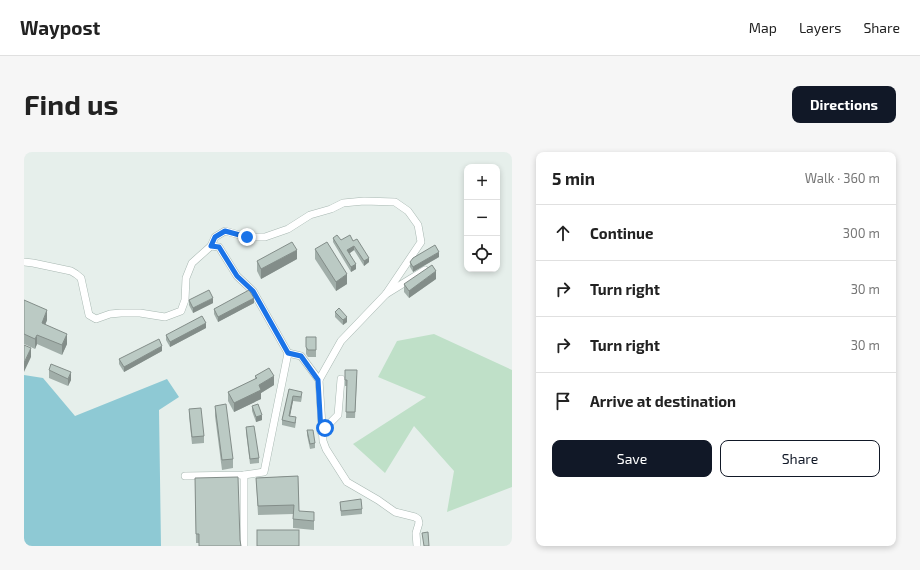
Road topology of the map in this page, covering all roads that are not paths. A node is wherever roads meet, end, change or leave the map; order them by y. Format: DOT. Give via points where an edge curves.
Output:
graph roads {
  1 [pos="211,246"];
  2 [pos="24,262"];
  3 [pos="429,268"];
  4 [pos="386,294"];
  5 [pos="288,353"];
  6 [pos="341,379"];
  7 [pos="318,380"];
  8 [pos="321,432"];
  9 [pos="244,475"];
  10 [pos="185,476"];
  11 [pos="244,546"];
  12 [pos="417,546"];
  1 -- 2 [label="street" via="192,263 186,278 185,300 181,311 165,317 121,313 96,319 89,315 81,278 76,274"];
  1 -- 4 [label="street" via="215,237 225,231 247,237 265,238 288,229 310,215 343,203 395,202 408,211 418,225 421,242"];
  1 -- 5 [label="street" via="219,247 237,276 253,291"];
  3 -- 4 [label="street"];
  4 -- 7 [label="street" via="341,341"];
  5 -- 7 [label="street" via="301,356"];
  5 -- 9 [label="street" via="264,472"];
  6 -- 8 [label="street" via="338,416"];
  7 -- 8 [label="street"];
  8 -- 12 [label="street" via="326,449 346,482 395,512 418,519"];
  9 -- 10 [label="street"];
  9 -- 11 [label="street"];
}
